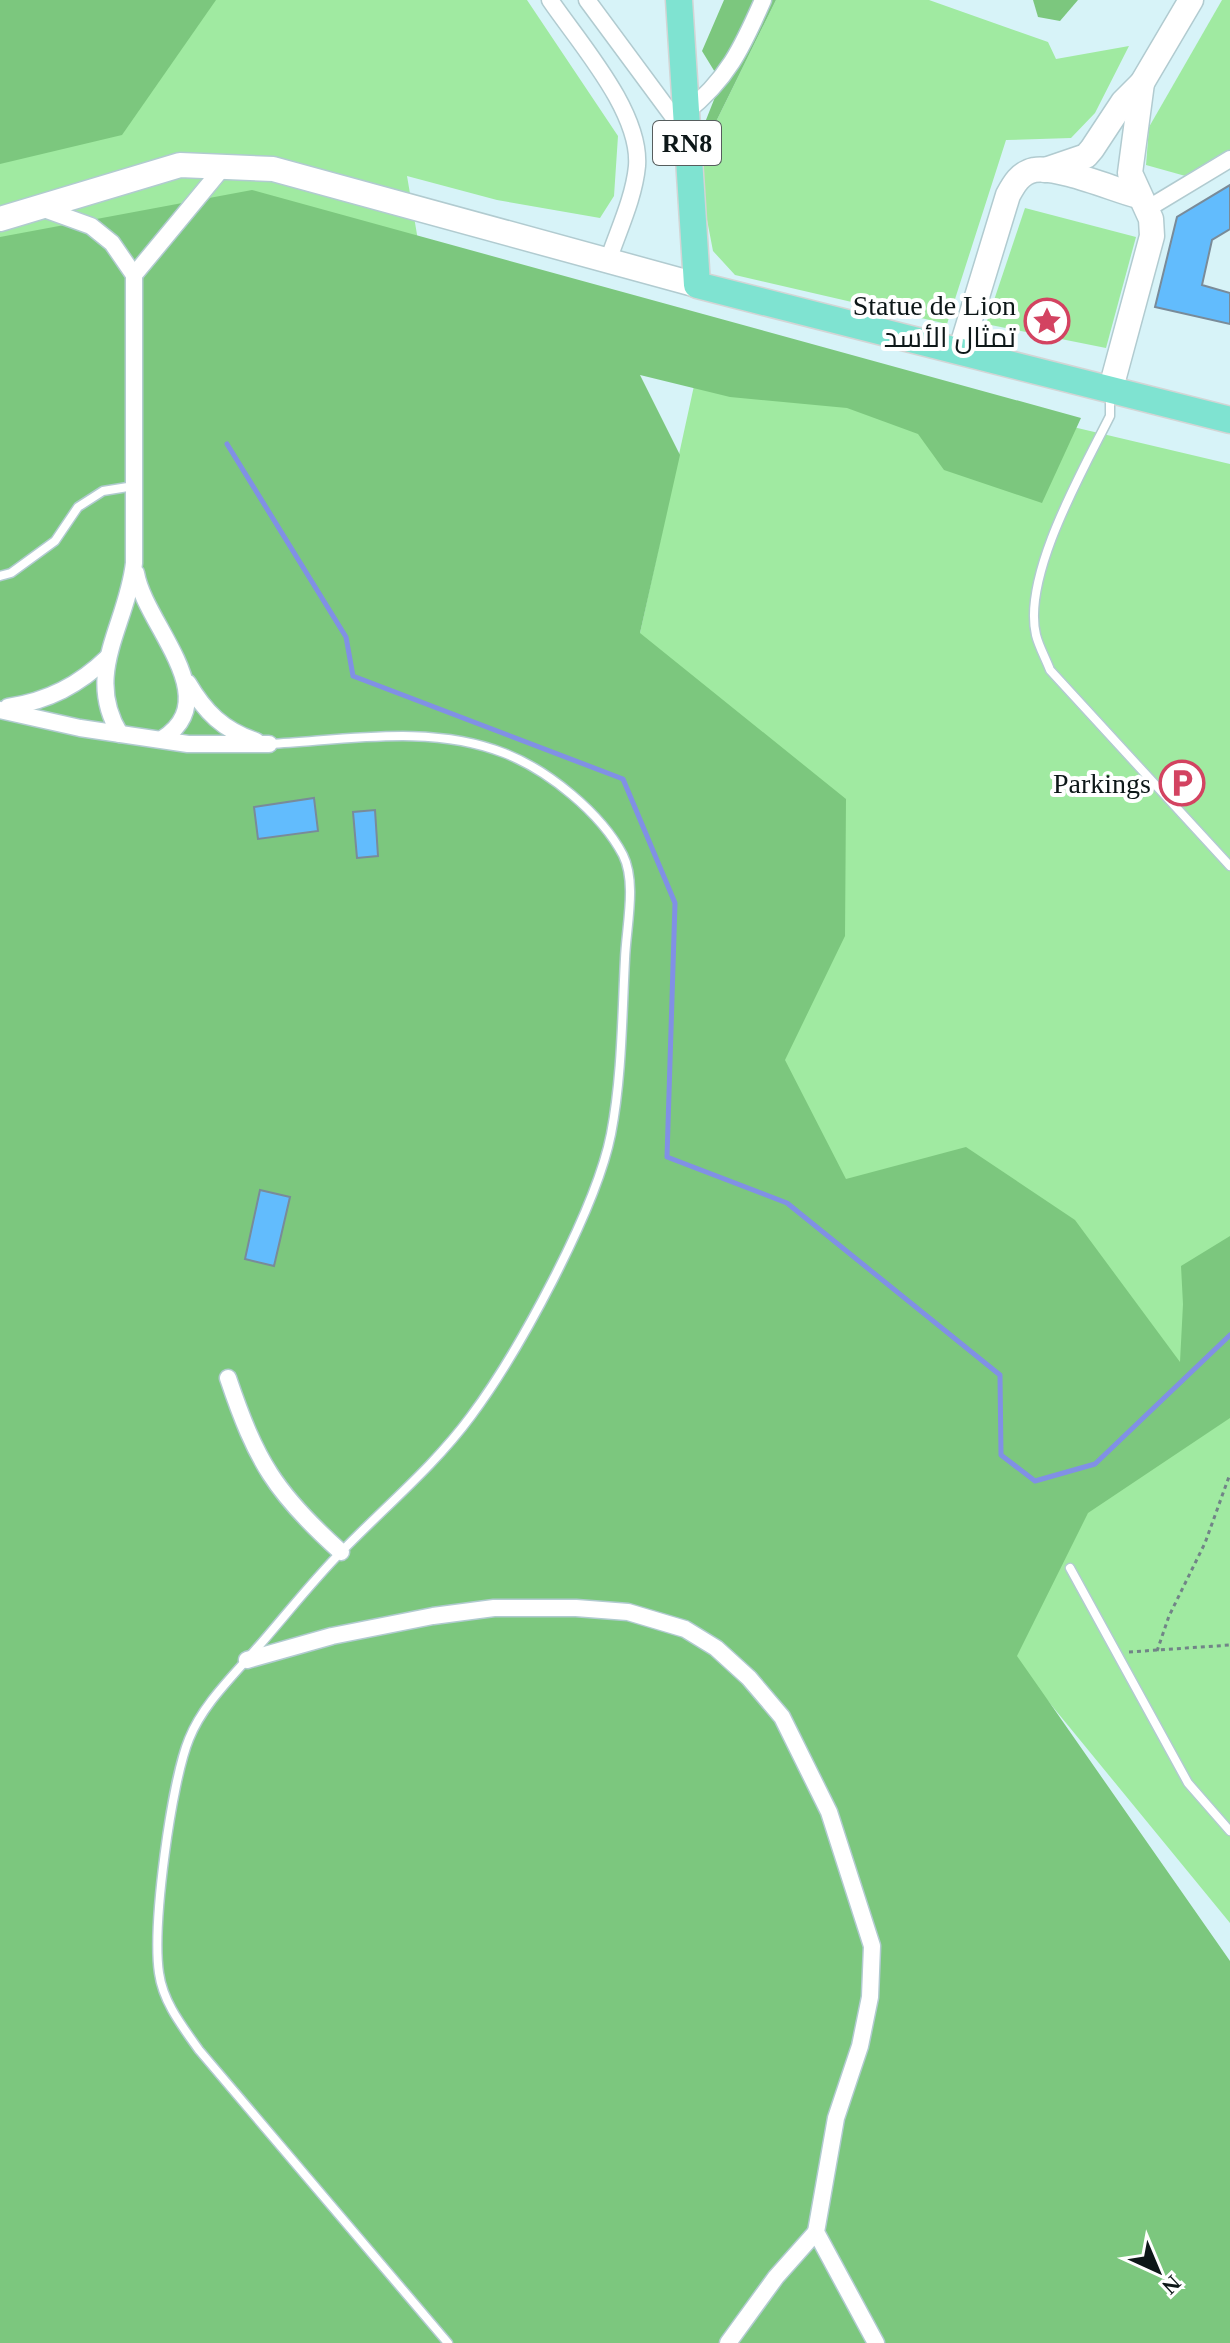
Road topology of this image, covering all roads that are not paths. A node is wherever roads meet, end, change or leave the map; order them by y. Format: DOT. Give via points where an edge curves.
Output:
graph roads {
  1 [pos="550,0"];
  2 [pos="587,0"];
  3 [pos="679,0"];
  4 [pos="763,0"];
  5 [pos="1191,0"];
  6 [pos="1142,83"];
  7 [pos="686,124"];
  8 [pos="1230,159"];
  9 [pos="225,165"];
  10 [pos="1045,170"];
  11 [pos="1142,203"];
  12 [pos="44,209"];
  13 [pos="0,219"];
  14 [pos="608,261"];
  15 [pos="134,275"];
  16 [pos="697,285"];
  17 [pos="961,349"];
  18 [pos="1111,388"];
  19 [pos="1230,420"];
  20 [pos="134,486"];
  21 [pos="134,563"];
  22 [pos="0,576"];
  23 [pos="108,657"];
  24 [pos="184,676"];
  25 [pos="0,708"];
  26 [pos="120,734"];
  27 [pos="162,739"];
  28 [pos="269,744"];
  29 [pos="1230,866"];
  30 [pos="228,1378"];
  31 [pos="341,1552"];
  32 [pos="1070,1568"];
  33 [pos="247,1660"];
  34 [pos="1230,1831"];
  35 [pos="816,2232"];
  36 [pos="448,2343"];
  37 [pos="728,2343"];
  38 [pos="876,2343"];
  1 -- 14 [label="street" via="626,114 636,143 637,168"];
  2 -- 7 [label="street"];
  3 -- 7 [label="main road, RN8"];
  4 -- 7 [label="street" via="714,90"];
  5 -- 6 [label="main road"];
  6 -- 10 [label="main road" via="1086,156"];
  6 -- 11 [label="main road" via="1130,173"];
  7 -- 16 [label="main road, RN8"];
  8 -- 11 [label="street"];
  9 -- 12 [label="main road" via="180,165"];
  9 -- 14 [label="main road" via="273,169"];
  9 -- 15 [label="street"];
  10 -- 11 [label="main road"];
  10 -- 17 [label="main road" via="1025,174 1008,195"];
  11 -- 18 [label="main road" via="1152,236"];
  12 -- 13 [label="main road"];
  12 -- 15 [label="street" via="91,226 112,243"];
  14 -- 16 [label="main road"];
  15 -- 20 [label="street"];
  16 -- 17 [label="main road"];
  17 -- 18 [label="main road"];
  18 -- 19 [label="main road"];
  18 -- 29 [label="lane" via="1110,416 1048,549 1036,595 1036,634 1050,670"];
  20 -- 21 [label="street"];
  20 -- 22 [label="lane" via="103,491 78,507 55,541"];
  21 -- 23 [label="street"];
  21 -- 24 [label="street" via="143,598"];
  23 -- 25 [label="street" via="81,682 59,693"];
  23 -- 26 [label="street" via="105,705"];
  24 -- 27 [label="street" via="189,694 186,713 176,730"];
  24 -- 28 [label="street" via="216,721"];
  25 -- 26 [label="street"];
  26 -- 27 [label="street"];
  27 -- 28 [label="street"];
  28 -- 31 [label="lane" via="428,736 509,755 555,783 596,819 624,857 629,885 611,1135 597,1180 559,1264 472,1415"];
  30 -- 31 [label="street" via="269,1477"];
  31 -- 33 [label="lane"];
  32 -- 34 [label="lane" via="1188,1783"];
  33 -- 35 [label="street" via="433,1616 494,1608 576,1608 628,1612 685,1629 749,1678 782,1717 829,1812 872,1946 870,1997 836,2118"];
  33 -- 36 [label="lane" via="203,1713 176,1781 158,1941 163,1987 199,2050"];
  35 -- 37 [label="street"];
  35 -- 38 [label="street"];
}
